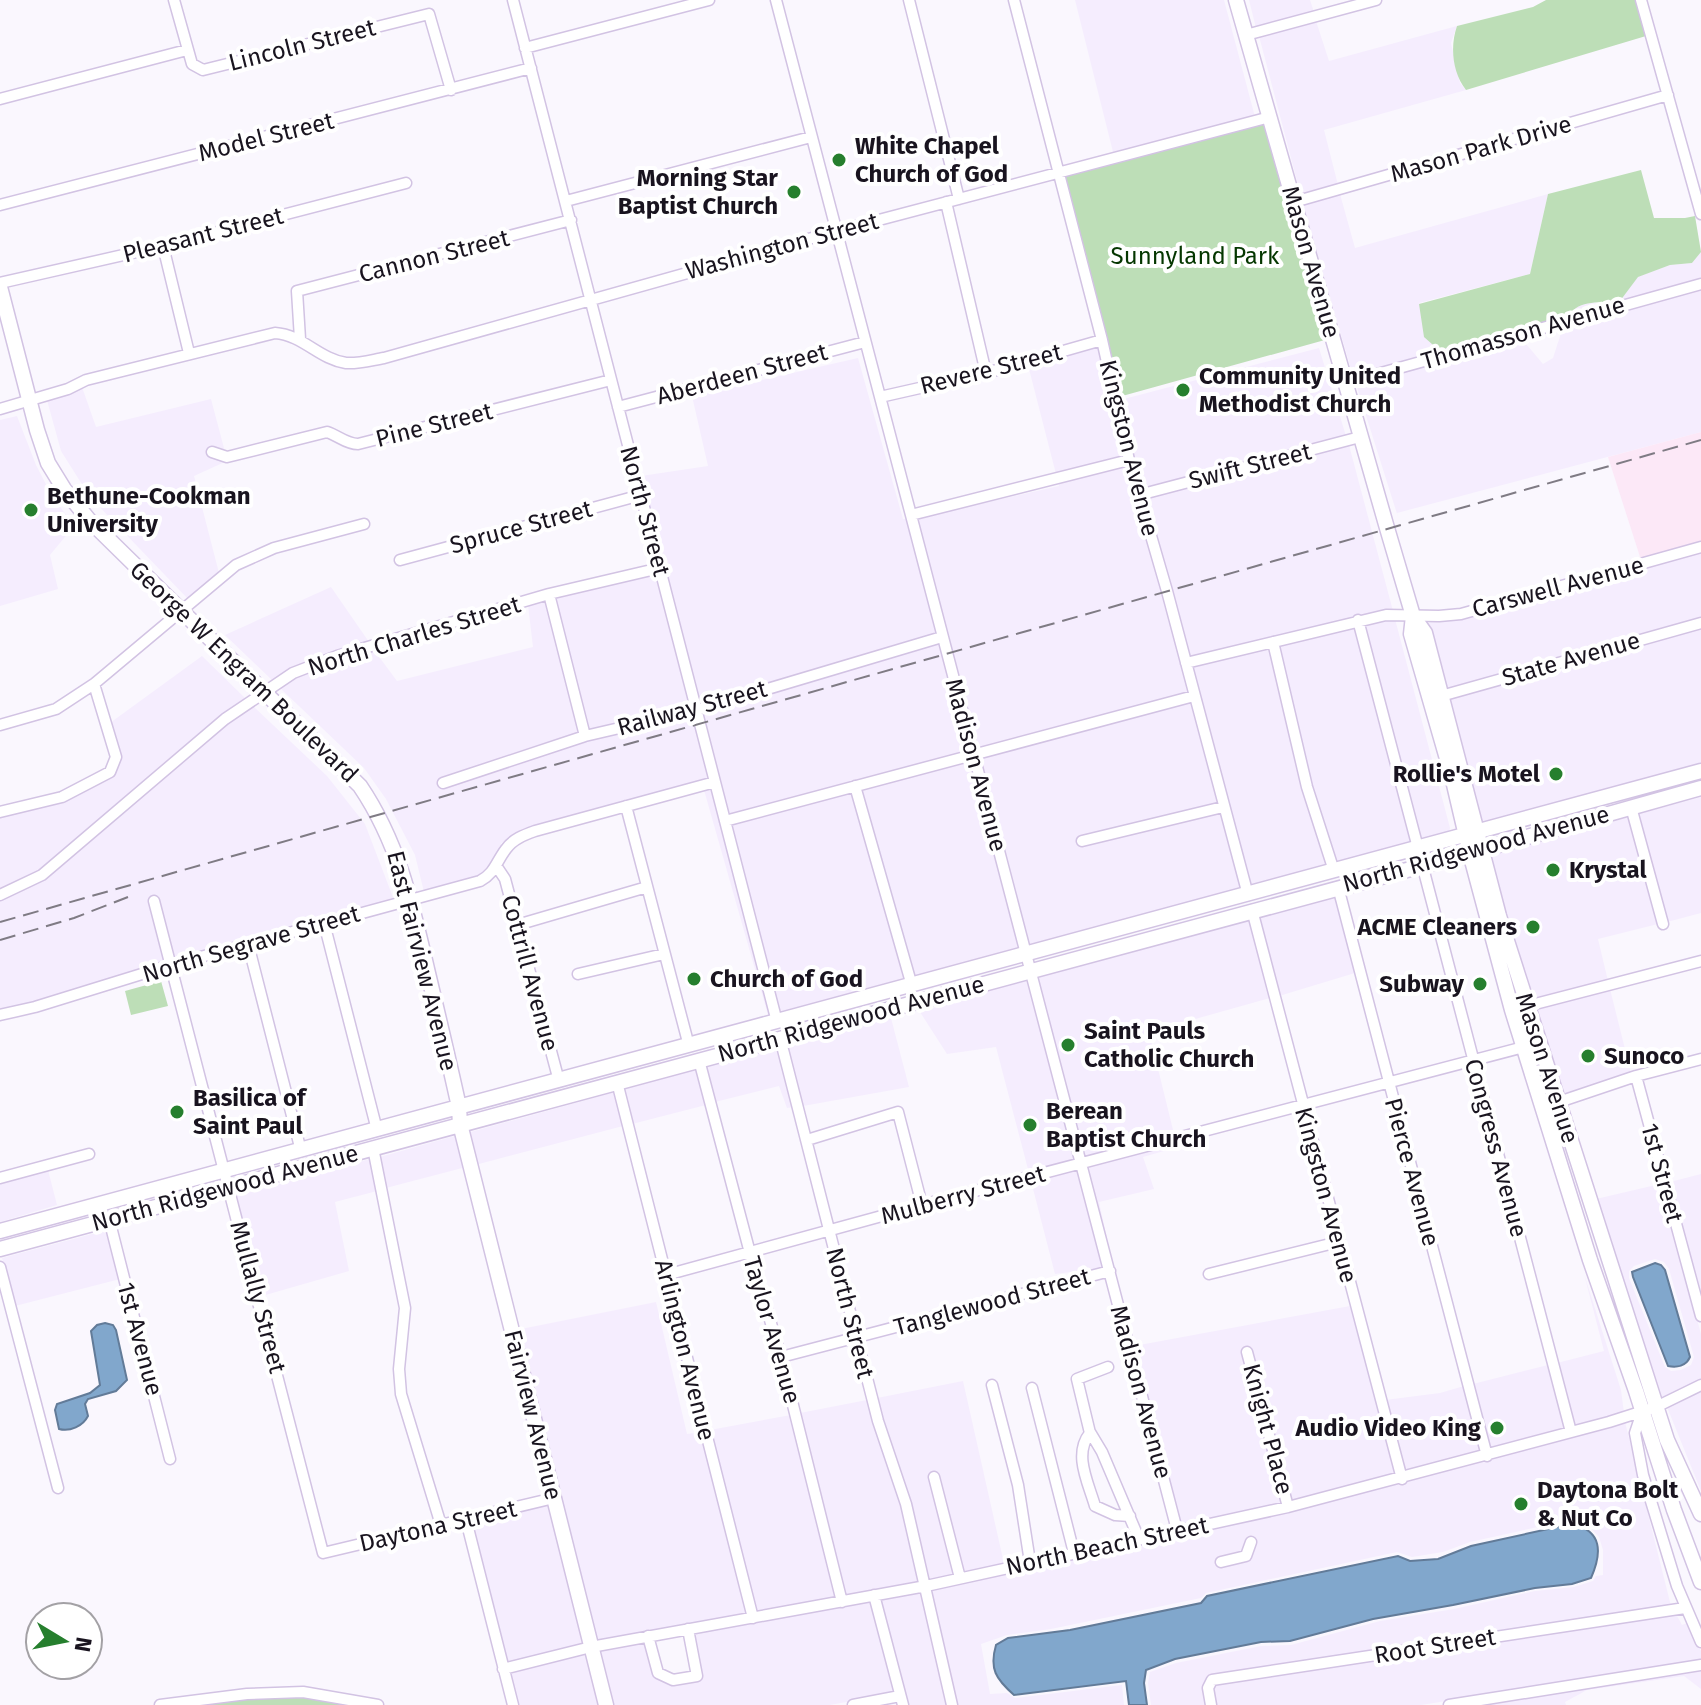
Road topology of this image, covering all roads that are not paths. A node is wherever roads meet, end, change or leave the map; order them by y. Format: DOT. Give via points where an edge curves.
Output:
graph roads {
  1 [pos="174,0"];
  2 [pos="513,0"];
  3 [pos="709,0"];
  4 [pos="776,0"];
  5 [pos="909,0"];
  6 [pos="1014,0"];
  7 [pos="1236,0"];
  8 [pos="1376,0"];
  9 [pos="1641,0"];
  10 [pos="1246,35"];
  11 [pos="525,48"];
  12 [pos="187,50"];
  13 [pos="531,68"];
  14 [pos="451,90"];
  15 [pos="1668,95"];
  16 [pos="0,99"];
  17 [pos="1270,117"];
  18 [pos="811,137"];
  19 [pos="1059,173"];
  20 [pos="406,183"];
  21 [pos="959,199"];
  22 [pos="566,201"];
  23 [pos="946,202"];
  24 [pos="1294,202"];
  25 [pos="0,205"];
  26 [pos="1701,214"];
  27 [pos="571,220"];
  28 [pos="837,231"];
  29 [pos="163,246"];
  30 [pos="1701,284"];
  31 [pos="0,285"];
  32 [pos="592,299"];
  33 [pos="3,309"];
  34 [pos="300,339"];
  35 [pos="1102,340"];
  36 [pos="865,342"];
  37 [pos="189,353"];
  38 [pos="986,373"];
  39 [pos="611,380"];
  40 [pos="1345,383"];
  41 [pos="880,397"];
  42 [pos="30,401"];
  43 [pos="618,407"];
  44 [pos="0,409"];
  45 [pos="1360,437"];
  46 [pos="212,452"];
  47 [pos="1129,460"];
  48 [pos="641,495"];
  49 [pos="1139,495"];
  50 [pos="911,515"];
  51 [pos="364,524"];
  52 [pos="1701,547"];
  53 [pos="400,560"];
  54 [pos="660,568"];
  55 [pos="549,594"];
  56 [pos="181,611"];
  57 [pos="1413,616"];
  58 [pos="1358,620"];
  59 [pos="1701,623"];
  60 [pos="942,637"];
  61 [pos="1273,642"];
  62 [pos="1186,663"];
  63 [pos="94,684"];
  64 [pos="263,692"];
  65 [pos="1194,696"];
  66 [pos="1441,696"];
  67 [pos="697,710"];
  68 [pos="0,725"];
  69 [pos="585,736"];
  70 [pos="973,753"];
  71 [pos="1701,771"];
  72 [pos="715,782"];
  73 [pos="443,783"];
  74 [pos="855,786"];
  75 [pos="1701,788"];
  76 [pos="371,802"];
  77 [pos="626,806"];
  78 [pos="1223,807"];
  79 [pos="1631,807"];
  80 [pos="0,812"];
  81 [pos="725,821"];
  82 [pos="1472,834"];
  83 [pos="1082,841"];
  84 [pos="1418,848"];
  85 [pos="1475,851"];
  86 [pos="1422,864"];
  87 [pos="497,867"];
  88 [pos="1334,871"];
  89 [pos="647,887"];
  90 [pos="1338,887"];
  91 [pos="0,895"];
  92 [pos="1248,895"];
  93 [pos="411,900"];
  94 [pos="154,901"];
  95 [pos="1252,910"];
  96 [pos="324,923"];
  97 [pos="1663,924"];
  98 [pos="517,925"];
  99 [pos="248,944"];
  100 [pos="664,954"];
  101 [pos="1026,955"];
  102 [pos="1701,961"];
  103 [pos="171,965"];
  104 [pos="1030,970"];
  105 [pos="578,974"];
  106 [pos="912,986"];
  107 [pos="1520,1008"];
  108 [pos="0,1015"];
  109 [pos="777,1022"];
  110 [pos="780,1038"];
  111 [pos="1531,1044"];
  112 [pos="689,1046"];
  113 [pos="1473,1058"];
  114 [pos="1701,1059"];
  115 [pos="699,1060"];
  116 [pos="631,1062"];
  117 [pos="1636,1076"];
  118 [pos="559,1081"];
  119 [pos="1388,1081"];
  120 [pos="617,1082"];
  121 [pos="1302,1104"];
  122 [pos="1551,1105"];
  123 [pos="459,1107"];
  124 [pos="460,1124"];
  125 [pos="377,1130"];
  126 [pos="807,1140"];
  127 [pos="373,1148"];
  128 [pos="301,1151"];
  129 [pos="89,1154"];
  130 [pos="1082,1164"];
  131 [pos="225,1171"];
  132 [pos="0,1178"];
  133 [pos="229,1187"];
  134 [pos="922,1205"];
  135 [pos="109,1219"];
  136 [pos="0,1231"];
  137 [pos="829,1231"];
  138 [pos="1338,1242"];
  139 [pos="0,1249"];
  140 [pos="750,1253"];
  141 [pos="0,1267"];
  142 [pos="1110,1271"];
  143 [pos="1209,1274"];
  144 [pos="666,1275"];
  145 [pos="1701,1316"];
  146 [pos="856,1338"];
  147 [pos="1247,1352"];
  148 [pos="781,1357"];
  149 [pos="1108,1367"];
  150 [pos="992,1385"];
  151 [pos="1701,1385"];
  152 [pos="1032,1388"];
  153 [pos="1649,1409"];
  154 [pos="1090,1432"];
  155 [pos="1571,1432"];
  156 [pos="1487,1456"];
  157 [pos="170,1459"];
  158 [pos="934,1477"];
  159 [pos="1402,1479"];
  160 [pos="58,1488"];
  161 [pos="554,1498"];
  162 [pos="1288,1507"];
  163 [pos="1701,1514"];
  164 [pos="1130,1516"];
  165 [pos="466,1520"];
  166 [pos="441,1525"];
  167 [pos="1177,1530"];
  168 [pos="1139,1539"];
  169 [pos="1251,1542"];
  170 [pos="323,1553"];
  171 [pos="1074,1553"];
  172 [pos="1030,1562"];
  173 [pos="1221,1562"];
  174 [pos="960,1578"];
  175 [pos="1701,1582"];
  176 [pos="926,1586"];
  177 [pos="874,1595"];
  178 [pos="842,1602"];
  179 [pos="1685,1608"];
  180 [pos="753,1618"];
  181 [pos="688,1629"];
  182 [pos="648,1636"];
  183 [pos="1701,1642"];
  184 [pos="591,1647"];
  185 [pos="1701,1665"];
  186 [pos="503,1669"];
  187 [pos="902,1700"];
  188 [pos="607,1703"];
  189 [pos="160,1705"];
  190 [pos="378,1705"];
  191 [pos="513,1705"];
  192 [pos="853,1705"];
  193 [pos="952,1705"];
  194 [pos="1211,1705"];
  195 [pos="1449,1705"];
  1 -- 12 [label="street"];
  2 -- 11 [label="street, North Street"];
  3 -- 11 [label="street"];
  4 -- 18 [label="street, Madison Avenue"];
  5 -- 21 [label="street"];
  6 -- 19 [label="street, Kingston Avenue"];
  7 -- 10 [label="main road, Mason Avenue"];
  8 -- 10 [label="street"];
  9 -- 15 [label="street"];
  10 -- 17 [label="main road, Mason Avenue"];
  11 -- 13 [label="street, North Street"];
  12 -- 14 [label="street, Lincoln Street" via="192,64 203,70 429,14"];
  12 -- 16 [label="street"];
  13 -- 14 [label="street, Model Street"];
  13 -- 22 [label="street, North Street"];
  14 -- 25 [label="street, Model Street"];
  15 -- 24 [label="street, Mason Park Drive"];
  15 -- 26 [label="street"];
  17 -- 19 [label="street, Washington Street"];
  17 -- 24 [label="main road, Mason Avenue"];
  18 -- 22 [label="street"];
  18 -- 28 [label="street, Madison Avenue"];
  19 -- 21 [label="street, Washington Street"];
  19 -- 35 [label="street, Kingston Avenue"];
  20 -- 29 [label="street, Pleasant Street"];
  21 -- 23 [label="street, Washington Street"];
  22 -- 27 [label="street, North Street"];
  23 -- 28 [label="street, Washington Street"];
  23 -- 38 [label="street"];
  24 -- 40 [label="main road, Mason Avenue"];
  27 -- 32 [label="street, North Street"];
  27 -- 34 [label="street, Cannon Street" via="297,291"];
  28 -- 32 [label="street, Washington Street"];
  28 -- 36 [label="street, Madison Avenue"];
  29 -- 31 [label="street, Pleasant Street"];
  29 -- 37 [label="street"];
  30 -- 40 [label="street, Thomasson Avenue"];
  31 -- 33 [label="main road, George W Engram Boulevard"];
  32 -- 34 [label="street, Washington Street" via="364,362 329,358"];
  32 -- 39 [label="street, North Street"];
  33 -- 42 [label="main road, George W Engram Boulevard"];
  34 -- 37 [label="street" via="275,333"];
  35 -- 38 [label="street, Revere Street"];
  35 -- 47 [label="street, Kingston Avenue"];
  36 -- 41 [label="street, Madison Avenue"];
  36 -- 43 [label="street, Aberdeen Street"];
  37 -- 42 [label="street"];
  38 -- 41 [label="street, Revere Street"];
  39 -- 43 [label="street, North Street"];
  39 -- 46 [label="street, Pine Street" via="358,444 327,432 227,457"];
  40 -- 45 [label="main road, Mason Avenue"];
  41 -- 50 [label="street, Madison Avenue"];
  42 -- 44 [label="street"];
  42 -- 56 [label="main road, George W Engram Boulevard" via="48,463 64,489"];
  43 -- 48 [label="street, North Street"];
  45 -- 49 [label="street, Swift Street"];
  45 -- 57 [label="main road, Mason Avenue"];
  47 -- 49 [label="street, Kingston Avenue"];
  47 -- 50 [label="street"];
  48 -- 53 [label="street, Spruce Street"];
  48 -- 54 [label="street, North Street"];
  49 -- 62 [label="street, Kingston Avenue"];
  50 -- 60 [label="street, Madison Avenue"];
  51 -- 56 [label="street" via="274,548 236,565"];
  52 -- 57 [label="street, Carswell Avenue" via="1461,614"];
  54 -- 55 [label="street, North Charles Street"];
  54 -- 67 [label="street, North Street"];
  55 -- 64 [label="street, North Charles Street" via="331,658"];
  55 -- 69 [label="street"];
  56 -- 63 [label="street"];
  56 -- 64 [label="main road, George W Engram Boulevard"];
  57 -- 58 [label="street, Carswell Avenue"];
  57 -- 66 [label="main road, Mason Avenue" via="1424,630"];
  57 -- 82 [label="main road, Mason Avenue" via="1411,634"];
  58 -- 61 [label="street, Carswell Avenue"];
  58 -- 84 [label="street"];
  59 -- 66 [label="street, State Avenue"];
  60 -- 67 [label="street, Railway Street"];
  60 -- 70 [label="street, Madison Avenue"];
  61 -- 62 [label="street, Carswell Avenue"];
  61 -- 88 [label="street" via="1307,787"];
  62 -- 65 [label="street, Kingston Avenue"];
  63 -- 68 [label="street" via="56,709"];
  63 -- 80 [label="street" via="116,757 110,772 62,797"];
  64 -- 76 [label="main road, George W Engram Boulevard"];
  64 -- 91 [label="street, North Charles Street" via="42,875"];
  65 -- 70 [label="street"];
  65 -- 78 [label="street, Kingston Avenue"];
  66 -- 82 [label="main road, Mason Avenue"];
  67 -- 69 [label="street, Railway Street"];
  67 -- 72 [label="street, North Street"];
  69 -- 73 [label="street, Railway Street"];
  70 -- 74 [label="street"];
  70 -- 101 [label="street, Madison Avenue"];
  71 -- 82 [label="main road, North Ridgewood Avenue"];
  72 -- 77 [label="street, North Segrave Street"];
  72 -- 81 [label="street, North Street"];
  74 -- 81 [label="street"];
  74 -- 106 [label="street"];
  75 -- 79 [label="main road, North Ridgewood Avenue"];
  76 -- 93 [label="main road, East Fairview Avenue" via="397,853"];
  77 -- 87 [label="street, North Segrave Street" via="518,837"];
  77 -- 89 [label="street"];
  78 -- 83 [label="street"];
  78 -- 92 [label="street, Kingston Avenue"];
  79 -- 85 [label="main road, North Ridgewood Avenue"];
  79 -- 97 [label="street"];
  81 -- 109 [label="street, North Street"];
  82 -- 84 [label="main road, North Ridgewood Avenue"];
  82 -- 85 [label="main road, Mason Avenue"];
  84 -- 88 [label="main road, North Ridgewood Avenue"];
  85 -- 86 [label="main road, North Ridgewood Avenue"];
  85 -- 107 [label="main road, Mason Avenue"];
  86 -- 90 [label="main road, North Ridgewood Avenue"];
  86 -- 113 [label="street, Congress Avenue"];
  87 -- 93 [label="street, North Segrave Street" via="480,881"];
  87 -- 98 [label="street, Cottrill Avenue"];
  88 -- 92 [label="main road, North Ridgewood Avenue"];
  89 -- 98 [label="street"];
  89 -- 100 [label="street"];
  90 -- 95 [label="main road, North Ridgewood Avenue"];
  90 -- 119 [label="street, Pierce Avenue"];
  92 -- 101 [label="main road, North Ridgewood Avenue"];
  93 -- 96 [label="street, North Segrave Street"];
  93 -- 123 [label="main road, East Fairview Avenue"];
  94 -- 103 [label="street, Mullally Street"];
  95 -- 104 [label="main road, North Ridgewood Avenue"];
  95 -- 121 [label="street, Kingston Avenue"];
  96 -- 99 [label="street, North Segrave Street"];
  96 -- 125 [label="street"];
  98 -- 118 [label="street, Cottrill Avenue"];
  99 -- 103 [label="street, North Segrave Street"];
  99 -- 128 [label="street"];
  100 -- 105 [label="street"];
  100 -- 112 [label="street"];
  101 -- 104 [label="street, Madison Avenue"];
  101 -- 106 [label="main road, North Ridgewood Avenue"];
  102 -- 107 [label="street"];
  103 -- 108 [label="street, North Segrave Street"];
  103 -- 131 [label="street, Mullally Street"];
  104 -- 110 [label="main road, North Ridgewood Avenue"];
  104 -- 130 [label="street, Madison Avenue"];
  106 -- 109 [label="main road, North Ridgewood Avenue"];
  107 -- 111 [label="main road, Mason Avenue"];
  109 -- 112 [label="main road, North Ridgewood Avenue"];
  110 -- 115 [label="main road, North Ridgewood Avenue"];
  110 -- 126 [label="street, North Street"];
  111 -- 113 [label="street, Mulberry Street"];
  111 -- 122 [label="main road, Mason Avenue"];
  112 -- 116 [label="main road, North Ridgewood Avenue"];
  113 -- 119 [label="street, Mulberry Street"];
  113 -- 155 [label="street, Congress Avenue"];
  114 -- 117 [label="street"];
  115 -- 120 [label="main road, North Ridgewood Avenue"];
  115 -- 140 [label="street, Taylor Avenue"];
  116 -- 118 [label="main road, North Ridgewood Avenue"];
  116 -- 120 [label="main road"];
  117 -- 122 [label="street"];
  117 -- 145 [label="street, 1st Street"];
  118 -- 123 [label="main road, North Ridgewood Avenue"];
  119 -- 121 [label="street, Mulberry Street"];
  119 -- 156 [label="street, Pierce Avenue"];
  120 -- 124 [label="main road, North Ridgewood Avenue"];
  120 -- 144 [label="street, Arlington Avenue"];
  121 -- 130 [label="street, Mulberry Street"];
  121 -- 138 [label="street, Kingston Avenue"];
  122 -- 153 [label="main road, Mason Avenue" via="1590,1260"];
  123 -- 124 [label="main road, East Fairview Avenue"];
  123 -- 125 [label="main road, North Ridgewood Avenue"];
  124 -- 127 [label="main road, North Ridgewood Avenue"];
  124 -- 161 [label="main road, Fairview Avenue"];
  125 -- 128 [label="main road, North Ridgewood Avenue"];
  126 -- 134 [label="street" via="898,1112"];
  126 -- 137 [label="street, North Street"];
  127 -- 133 [label="main road, North Ridgewood Avenue"];
  127 -- 166 [label="street" via="405,1308 401,1394"];
  128 -- 131 [label="main road, North Ridgewood Avenue"];
  129 -- 132 [label="street"];
  130 -- 134 [label="street, Mulberry Street"];
  130 -- 142 [label="street, Madison Avenue"];
  131 -- 133 [label="street, Mullally Street"];
  131 -- 136 [label="main road, North Ridgewood Avenue"];
  133 -- 135 [label="main road, North Ridgewood Avenue"];
  133 -- 170 [label="street, Mullally Street"];
  134 -- 137 [label="street, Mulberry Street"];
  135 -- 139 [label="main road, North Ridgewood Avenue"];
  135 -- 157 [label="street, 1st Avenue"];
  137 -- 140 [label="street, Mulberry Street"];
  137 -- 146 [label="street, North Street"];
  138 -- 143 [label="street"];
  138 -- 159 [label="street, Kingston Avenue"];
  140 -- 144 [label="street, Mulberry Street"];
  140 -- 148 [label="street, Taylor Avenue"];
  141 -- 160 [label="street"];
  142 -- 146 [label="street, Tanglewood Street"];
  142 -- 167 [label="street, Madison Avenue"];
  144 -- 180 [label="street, Arlington Avenue"];
  146 -- 148 [label="street, Tanglewood Street"];
  146 -- 176 [label="street, North Street"];
  147 -- 162 [label="street, Knight Place"];
  148 -- 178 [label="street, Taylor Avenue"];
  149 -- 154 [label="street" via="1077,1379"];
  150 -- 172 [label="street" via="1018,1485"];
  151 -- 153 [label="street, North Beach Street"];
  152 -- 171 [label="street"];
  153 -- 155 [label="street, North Beach Street"];
  153 -- 163 [label="main road, Mason Avenue"];
  153 -- 175 [label="main road" via="1674,1510"];
  153 -- 179 [label="street" via="1635,1436"];
  154 -- 164 [label="street"];
  154 -- 164 [label="street" via="1081,1455 1095,1506"];
  155 -- 156 [label="street, North Beach Street"];
  156 -- 159 [label="street, North Beach Street"];
  158 -- 174 [label="street"];
  159 -- 162 [label="street, North Beach Street"];
  161 -- 165 [label="street, Daytona Street"];
  161 -- 184 [label="main road, Fairview Avenue"];
  162 -- 167 [label="street, North Beach Street"];
  164 -- 168 [label="street"];
  165 -- 166 [label="street, Daytona Street"];
  165 -- 186 [label="street"];
  166 -- 170 [label="street, Daytona Street"];
  167 -- 168 [label="street, North Beach Street"];
  168 -- 171 [label="street, North Beach Street"];
  169 -- 173 [label="street" via="1246,1556"];
  171 -- 172 [label="street, North Beach Street"];
  172 -- 174 [label="street, North Beach Street"];
  174 -- 176 [label="street, North Beach Street"];
  176 -- 177 [label="street, North Beach Street"];
  176 -- 193 [label="street, North Street"];
  177 -- 178 [label="street, North Beach Street"];
  177 -- 187 [label="street"];
  178 -- 180 [label="street, North Beach Street"];
  179 -- 183 [label="street"];
  179 -- 194 [label="street, Root Street" via="1212,1680"];
  180 -- 181 [label="street, North Beach Street"];
  181 -- 182 [label="street, North Beach Street"];
  181 -- 182 [label="street" via="697,1676 673,1680 658,1673"];
  182 -- 184 [label="street, North Beach Street"];
  184 -- 186 [label="street, North Beach Street"];
  184 -- 188 [label="main road, Fairview Avenue"];
  185 -- 195 [label="street"];
  186 -- 191 [label="street"];
  187 -- 192 [label="street"];
  189 -- 190 [label="street" via="303,1692"];
}
